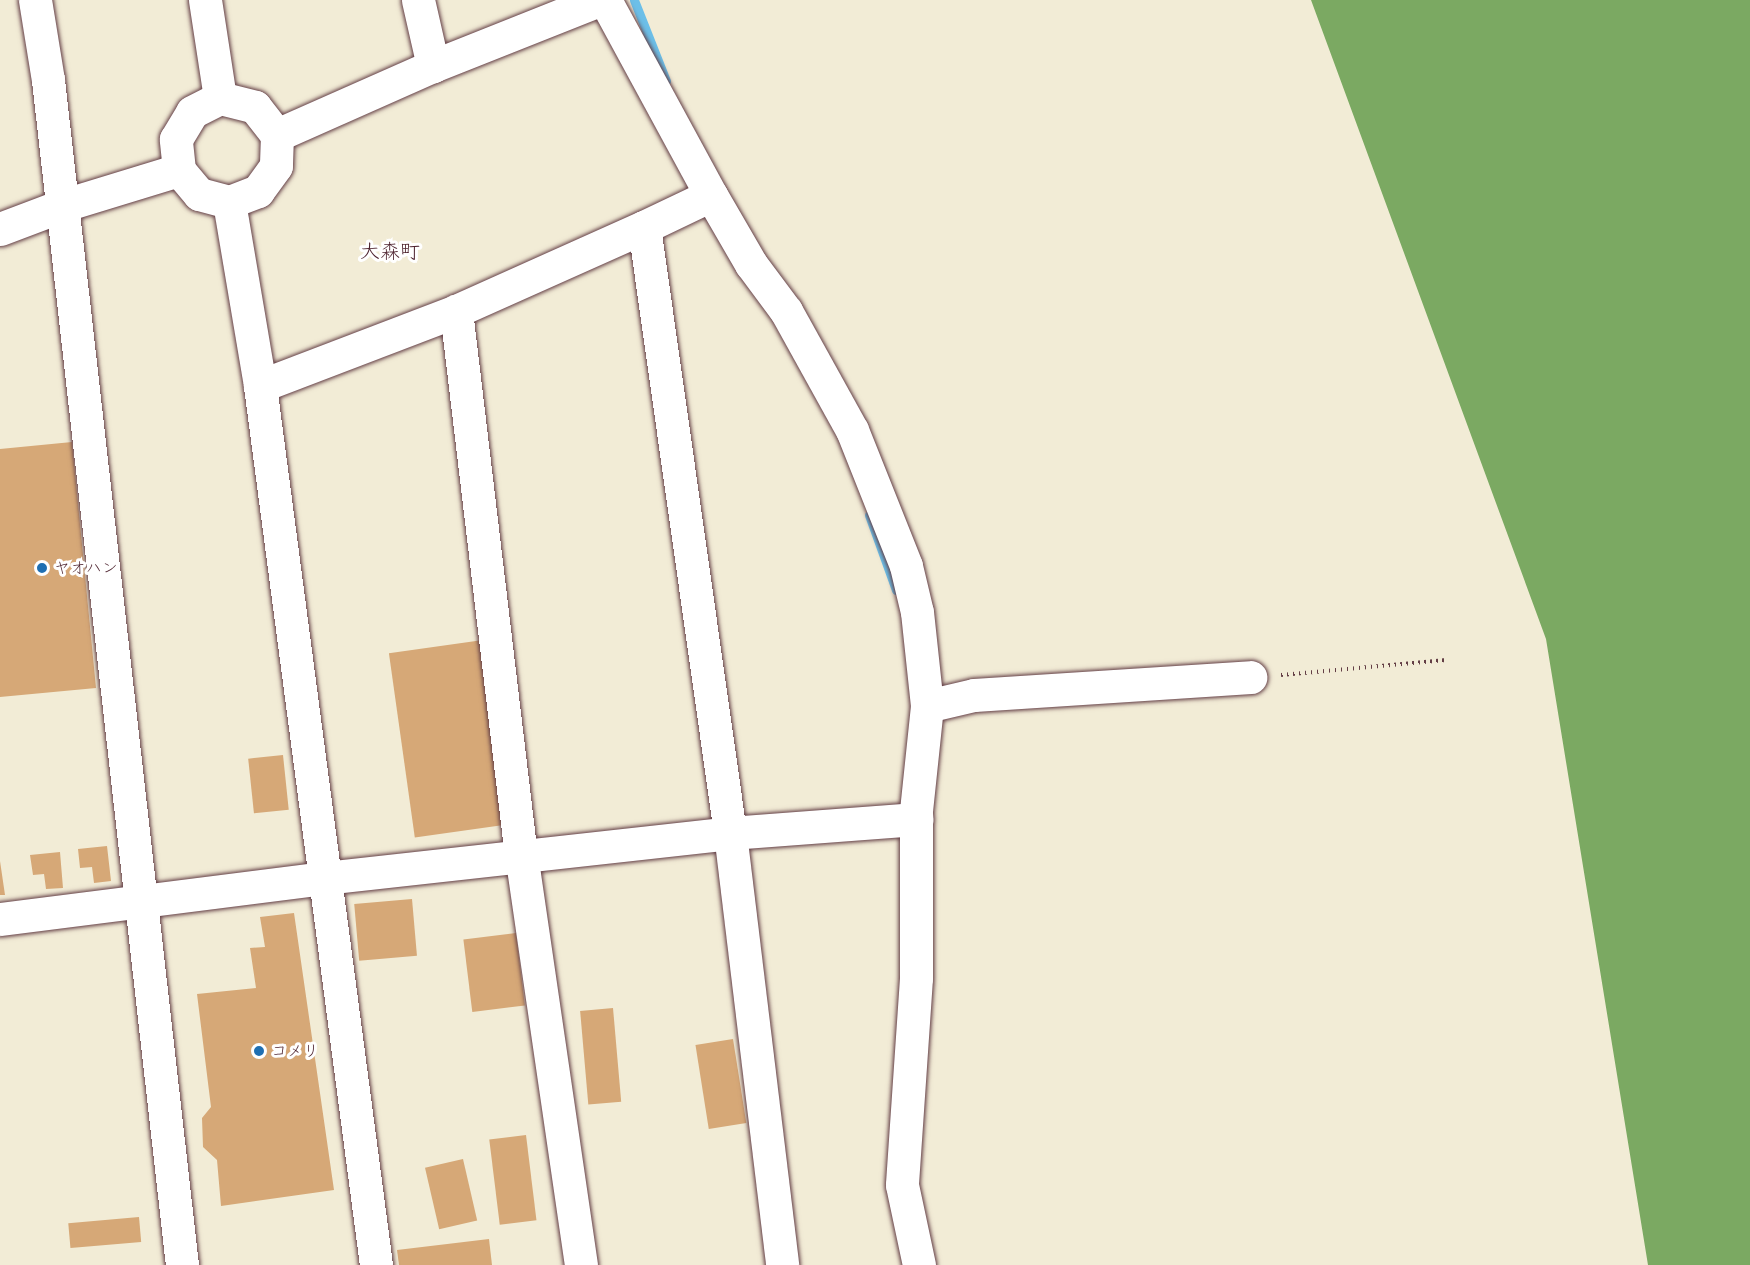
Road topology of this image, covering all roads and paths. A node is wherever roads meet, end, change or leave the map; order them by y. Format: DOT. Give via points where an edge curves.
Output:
graph roads {
  1 [pos="35,0"];
  2 [pos="206,0"];
  3 [pos="418,0"];
  4 [pos="599,0"];
  5 [pos="605,0"];
  6 [pos="433,66"];
  7 [pos="220,98"];
  8 [pos="277,135"];
  9 [pos="179,170"];
  10 [pos="711,195"];
  11 [pos="229,202"];
  12 [pos="61,207"];
  13 [pos="644,228"];
  14 [pos="0,229"];
  15 [pos="456,311"];
  16 [pos="260,386"];
  17 [pos="1446,660"];
  18 [pos="1250,677"];
  19 [pos="927,706"];
  20 [pos="916,819"];
  21 [pos="730,833"];
  22 [pos="521,856"];
  23 [pos="324,878"];
  24 [pos="141,903"];
  25 [pos="0,919"];
  26 [pos="773,1262"];
  27 [pos="182,1265"];
  28 [pos="376,1265"];
  29 [pos="581,1265"];
  30 [pos="919,1265"];
  1 -- 12 [label="street"];
  2 -- 7 [label="street"];
  3 -- 6 [label="street"];
  4 -- 6 [label="street"];
  5 -- 10 [label="street"];
  6 -- 8 [label="street"];
  7 -- 8 [label="street" via="255,106"];
  7 -- 9 [label="street" via="192,112 186,121 176,139"];
  8 -- 11 [label="street" via="276,166 258,191"];
  9 -- 11 [label="street" via="199,194"];
  9 -- 12 [label="street"];
  10 -- 13 [label="street"];
  10 -- 19 [label="street" via="751,264 786,311 852,430 906,566 917,612"];
  11 -- 16 [label="street"];
  12 -- 14 [label="street"];
  12 -- 24 [label="street"];
  13 -- 15 [label="street"];
  13 -- 21 [label="street"];
  15 -- 16 [label="street"];
  15 -- 22 [label="street"];
  16 -- 23 [label="street"];
  17 -- 18 [label="path"];
  18 -- 19 [label="street" via="974,695"];
  19 -- 20 [label="street"];
  20 -- 21 [label="street"];
  20 -- 30 [label="street" via="916,978 902,1185"];
  21 -- 22 [label="street"];
  21 -- 26 [label="street"];
  22 -- 23 [label="street"];
  22 -- 29 [label="street"];
  23 -- 24 [label="street"];
  23 -- 28 [label="street"];
  24 -- 25 [label="street"];
  24 -- 27 [label="street"];
}
